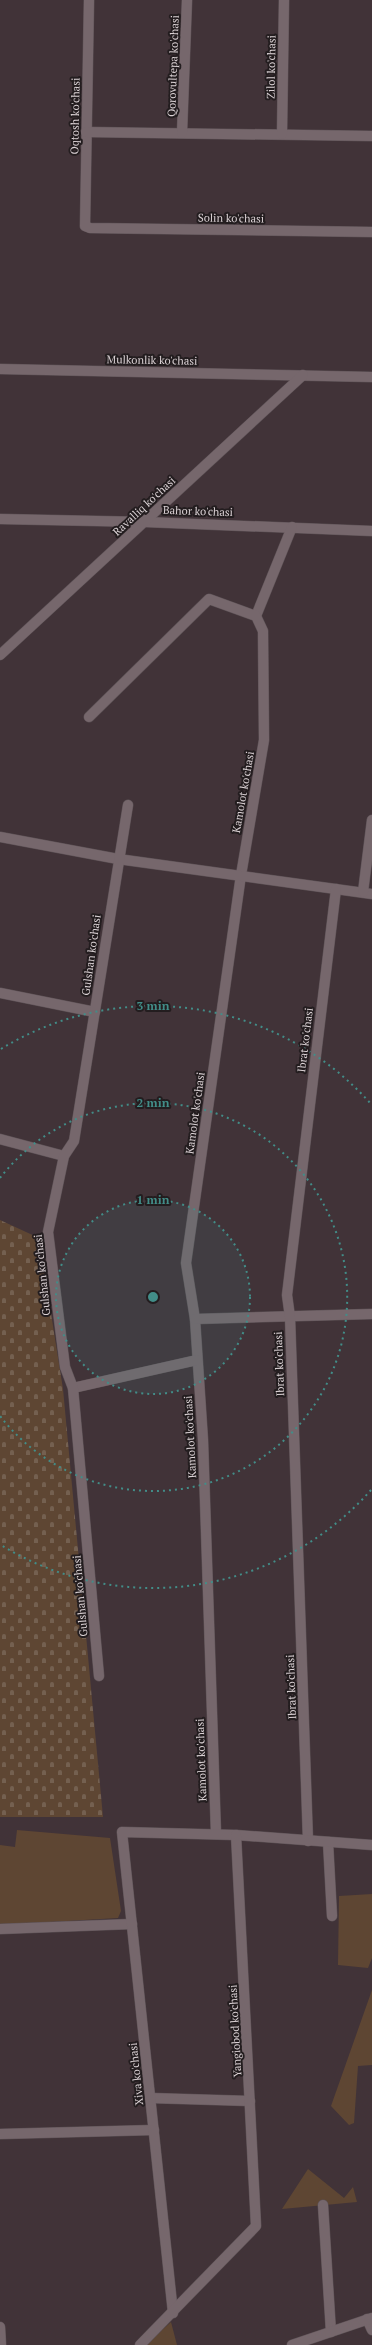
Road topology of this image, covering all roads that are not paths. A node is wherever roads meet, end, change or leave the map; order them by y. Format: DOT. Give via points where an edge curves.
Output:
graph roads {
  1 [pos="89,0"];
  2 [pos="187,0"];
  3 [pos="284,0"];
  4 [pos="86,132"];
  5 [pos="182,133"];
  6 [pos="282,134"];
  7 [pos="372,136"];
  8 [pos="90,228"];
  9 [pos="372,232"];
  10 [pos="0,368"];
  11 [pos="303,375"];
  12 [pos="372,378"];
  13 [pos="0,519"];
  14 [pos="145,522"];
  15 [pos="292,526"];
  16 [pos="372,531"];
  17 [pos="256,616"];
  18 [pos="0,655"];
  19 [pos="89,717"];
  20 [pos="128,805"];
  21 [pos="372,820"];
  22 [pos="0,837"];
  23 [pos="118,859"];
  24 [pos="241,875"];
  25 [pos="336,889"];
  26 [pos="367,893"];
  27 [pos="0,992"];
  28 [pos="95,1012"];
  29 [pos="0,1139"];
  30 [pos="64,1156"];
  31 [pos="372,1314"];
  32 [pos="290,1317"];
  33 [pos="195,1319"];
  34 [pos="197,1360"];
  35 [pos="73,1388"];
  36 [pos="99,1676"];
  37 [pos="216,1834"];
  38 [pos="236,1835"];
  39 [pos="308,1841"];
  40 [pos="328,1842"];
  41 [pos="372,1845"];
  42 [pos="332,1916"];
  43 [pos="132,1924"];
  44 [pos="0,1929"];
  45 [pos="150,2098"];
  46 [pos="250,2101"];
  47 [pos="154,2130"];
  48 [pos="0,2134"];
  49 [pos="323,2205"];
  50 [pos="173,2313"];
  51 [pos="369,2318"];
  52 [pos="0,2327"];
  53 [pos="372,2330"];
  54 [pos="331,2332"];
  55 [pos="1,2345"];
  56 [pos="140,2345"];
  57 [pos="292,2345"];
  1 -- 4 [label="street, Oqtosh ko'chasi"];
  2 -- 5 [label="street, Qorovultepa ko'chasi"];
  3 -- 6 [label="street, Zilol ko'chasi"];
  4 -- 5 [label="street"];
  4 -- 8 [label="street, Oqtosh ko'chasi" via="84,222 85,226"];
  5 -- 6 [label="street"];
  6 -- 7 [label="street"];
  8 -- 9 [label="street, Solin ko'chasi"];
  10 -- 11 [label="street, Mulkonlik ko'chasi"];
  11 -- 12 [label="street"];
  11 -- 14 [label="street, Ravalliq ko'chasi"];
  13 -- 14 [label="street, Bahor ko'chasi"];
  14 -- 15 [label="street, Bahor ko'chasi"];
  14 -- 18 [label="street, Ravalliq ko'chasi"];
  15 -- 16 [label="street, Bahor ko'chasi"];
  15 -- 17 [label="street"];
  17 -- 19 [label="street" via="210,599"];
  17 -- 24 [label="street, Kamolot ko'chasi" via="263,631 264,740"];
  20 -- 23 [label="street, Gulshan ko'chasi"];
  21 -- 26 [label="street"];
  22 -- 23 [label="street"];
  23 -- 24 [label="street"];
  23 -- 28 [label="street, Gulshan ko'chasi"];
  24 -- 25 [label="street"];
  24 -- 33 [label="street, Kamolot ko'chasi" via="186,1264"];
  25 -- 26 [label="street"];
  25 -- 32 [label="street, Ibrat ko'chasi" via="287,1295"];
  27 -- 28 [label="street"];
  28 -- 30 [label="street, Gulshan ko'chasi" via="74,1141"];
  29 -- 30 [label="street"];
  30 -- 35 [label="street, Gulshan ko'chasi" via="48,1232 65,1366"];
  31 -- 32 [label="street"];
  32 -- 33 [label="street"];
  32 -- 39 [label="street, Ibrat ko'chasi"];
  33 -- 34 [label="street, Kamolot ko'chasi"];
  34 -- 35 [label="street"];
  34 -- 37 [label="street, Kamolot ko'chasi" via="203,1440"];
  35 -- 36 [label="street, Gulshan ko'chasi"];
  37 -- 38 [label="street"];
  37 -- 43 [label="street, Xiva ko'chasi" via="122,1832"];
  38 -- 39 [label="street"];
  38 -- 46 [label="street, Yangiobod ko'chasi"];
  39 -- 40 [label="street"];
  40 -- 41 [label="street"];
  40 -- 42 [label="street"];
  43 -- 44 [label="street"];
  43 -- 45 [label="street, Xiva ko'chasi"];
  45 -- 46 [label="street"];
  45 -- 47 [label="street, Xiva ko'chasi"];
  46 -- 50 [label="street, Yangiobod ko'chasi" via="256,2226"];
  47 -- 48 [label="street"];
  47 -- 50 [label="street, Xiva ko'chasi"];
  49 -- 54 [label="street"];
  50 -- 56 [label="street"];
  51 -- 53 [label="street"];
  51 -- 54 [label="street"];
  52 -- 55 [label="street"];
  54 -- 57 [label="street"];
}
